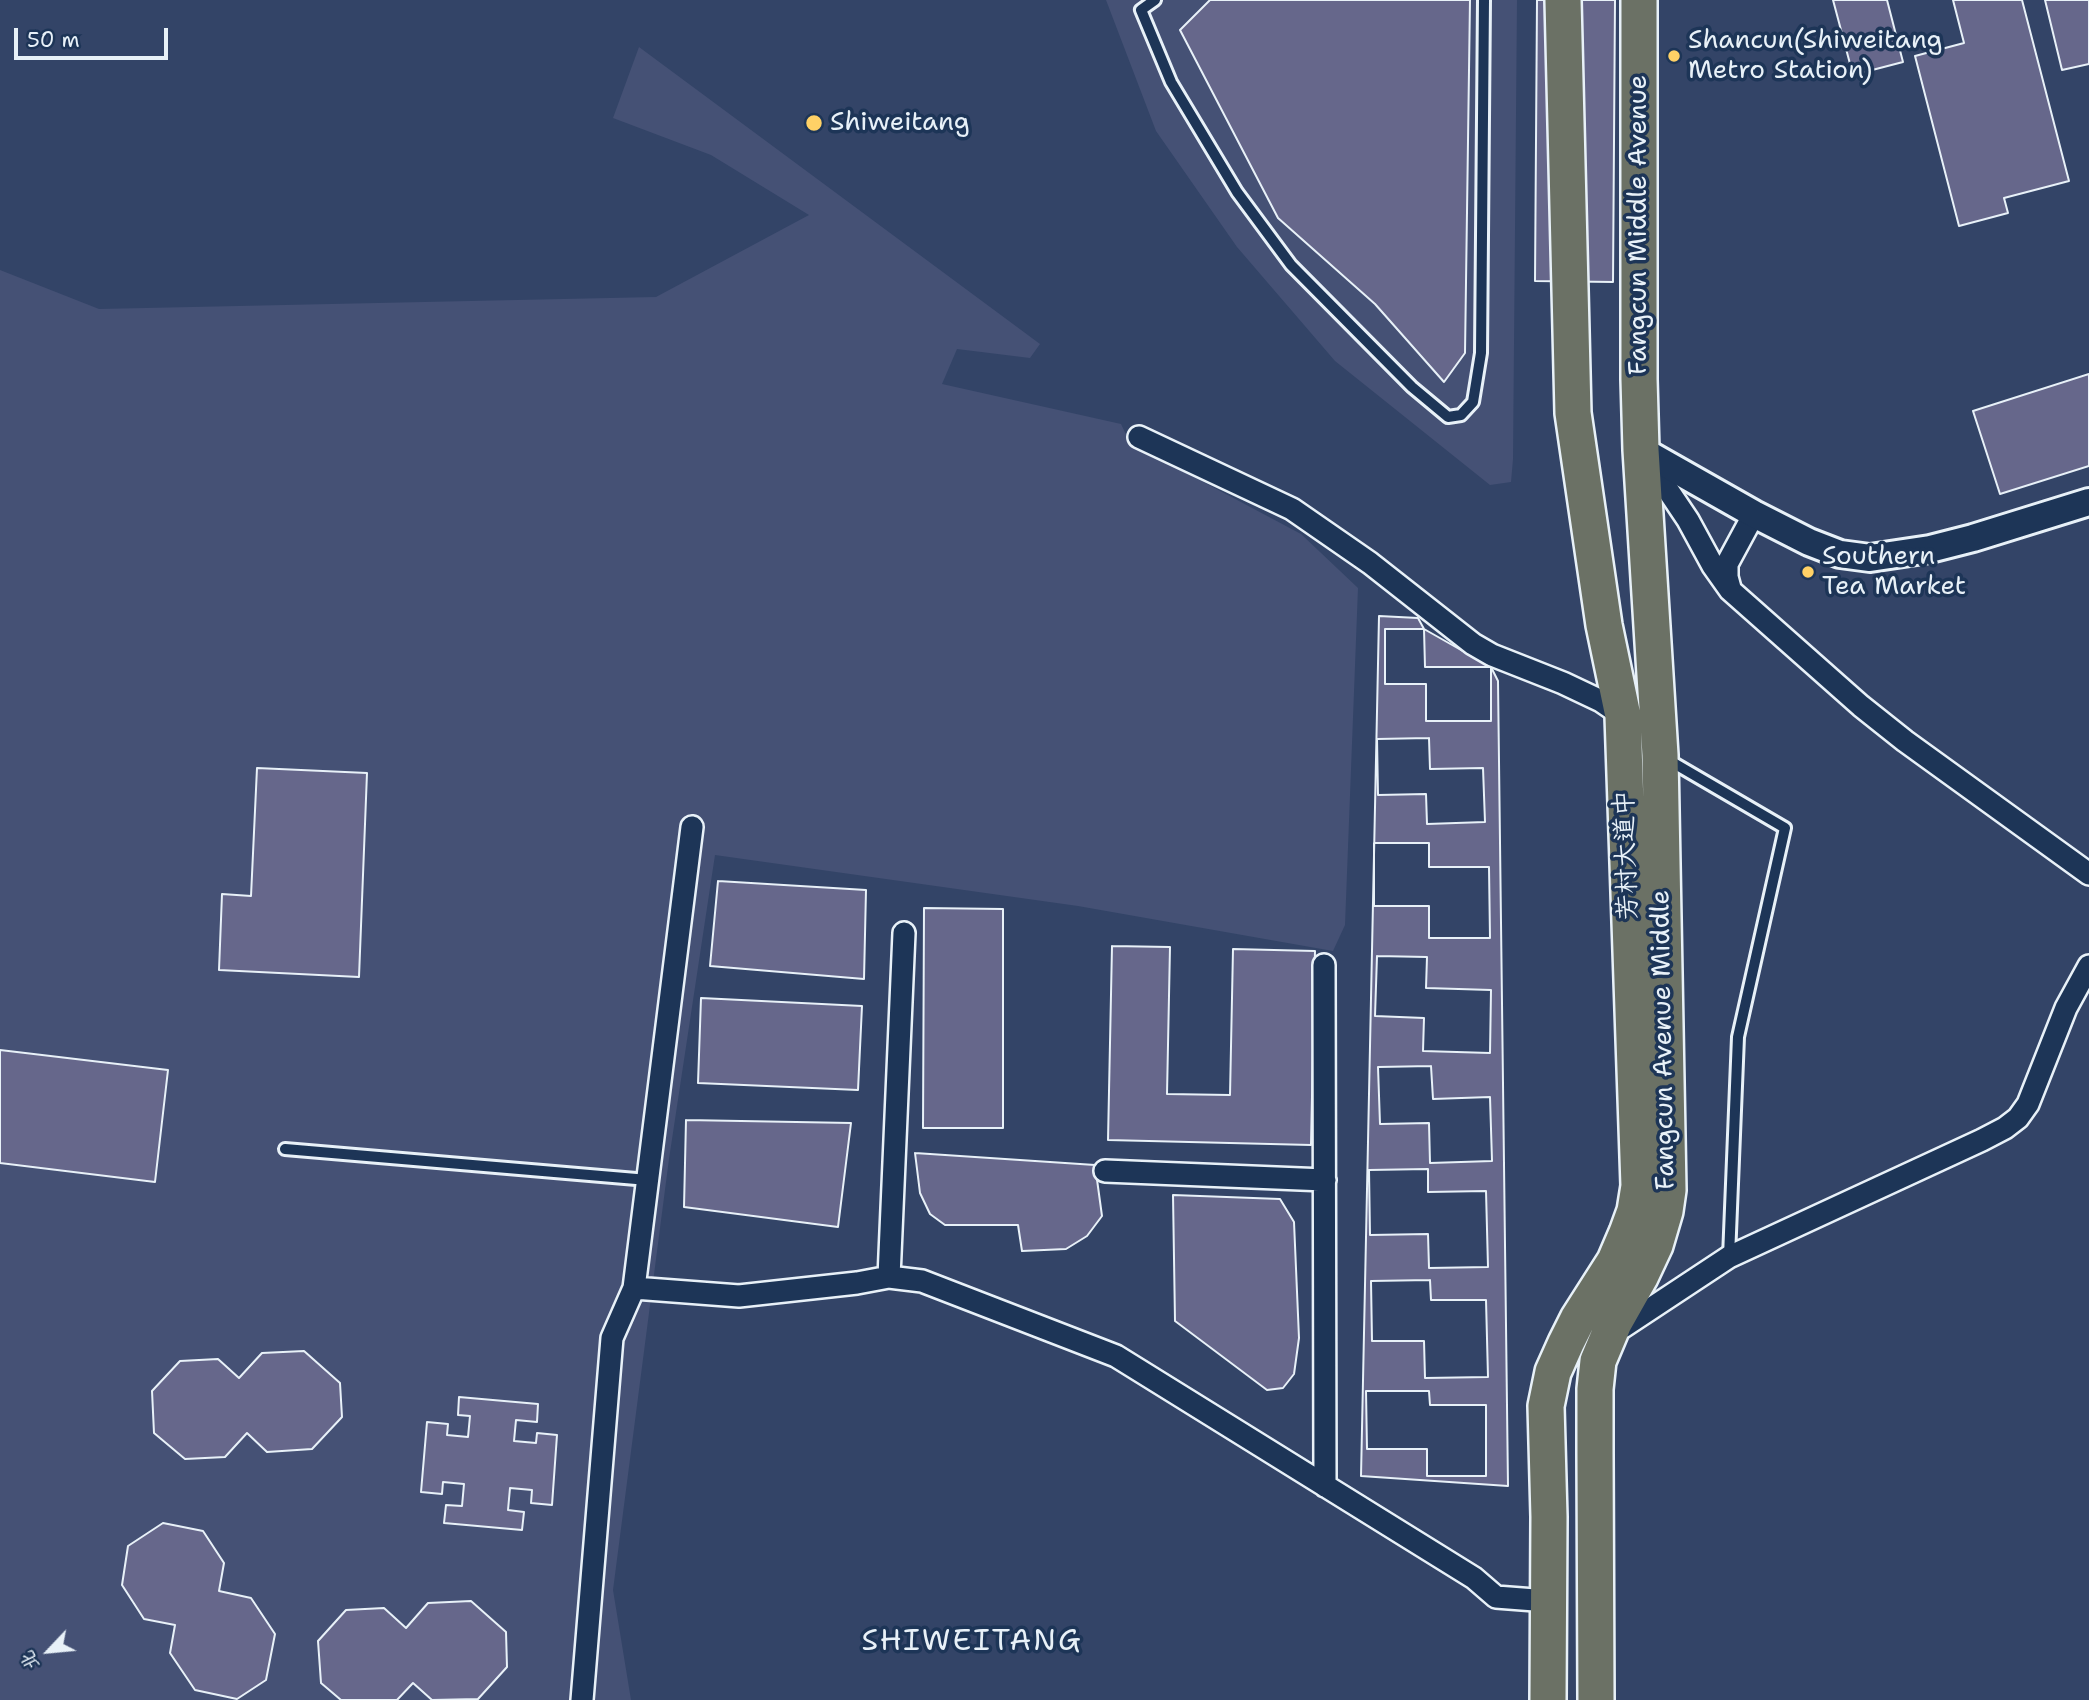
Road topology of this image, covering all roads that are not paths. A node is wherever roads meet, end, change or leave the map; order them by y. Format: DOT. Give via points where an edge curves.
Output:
graph roads {
  1 [pos="1155,0"];
  2 [pos="1484,0"];
  3 [pos="1563,0"];
  4 [pos="1639,0"];
  5 [pos="1139,437"];
  6 [pos="1642,450"];
  7 [pos="2089,502"];
  8 [pos="1754,514"];
  9 [pos="1730,590"];
  10 [pos="1623,716"];
  11 [pos="1660,755"];
  12 [pos="692,827"];
  13 [pos="2089,874"];
  14 [pos="904,933"];
  15 [pos="1324,965"];
  16 [pos="2089,966"];
  17 [pos="285,1149"];
  18 [pos="1105,1171"];
  19 [pos="648,1180"];
  20 [pos="1325,1180"];
  21 [pos="1729,1257"];
  22 [pos="889,1277"];
  23 [pos="634,1288"];
  24 [pos="1623,1327"];
  25 [pos="1325,1486"];
  26 [pos="1548,1601"];
  27 [pos="582,1700"];
  28 [pos="1548,1700"];
  29 [pos="1596,1700"];
  1 -- 2 [label="lane" via="1141,10 1171,82 1237,192 1292,265 1412,387 1448,417 1461,415 1473,402 1482,353"];
  3 -- 10 [label="highway" via="1573,413 1604,625"];
  4 -- 6 [label="highway, Fangcun Middle Avenue"];
  5 -- 10 [label="street" via="1292,509 1473,644 1601,701"];
  6 -- 8 [label="street"];
  6 -- 9 [label="street"];
  6 -- 11 [label="highway, Fangcun Avenue Middle"];
  7 -- 8 [label="street" via="1962,541 1870,558 1840,554"];
  8 -- 9 [label="street" via="1727,564"];
  9 -- 13 [label="street" via="1905,741"];
  10 -- 26 [label="highway, Fangcun Avenue Middle" via="1639,1186 1635,1211 1615,1261 1578,1319 1553,1372 1546,1406"];
  11 -- 21 [label="lane" via="1786,828 1738,1037"];
  11 -- 29 [label="highway, Fangcun Avenue Middle" via="1668,1189 1655,1245 1598,1360"];
  12 -- 19 [label="street"];
  14 -- 22 [label="street"];
  15 -- 20 [label="street"];
  16 -- 21 [label="street" via="2018,1118 1982,1140"];
  17 -- 19 [label="lane"];
  18 -- 20 [label="street"];
  19 -- 23 [label="street"];
  20 -- 25 [label="street"];
  21 -- 24 [label="street"];
  22 -- 23 [label="street" via="739,1296"];
  22 -- 25 [label="street" via="922,1281 1116,1356"];
  23 -- 27 [label="street" via="612,1338"];
  25 -- 26 [label="street" via="1474,1578 1496,1597"];
  26 -- 28 [label="highway, Fangcun Avenue Middle"];
}
